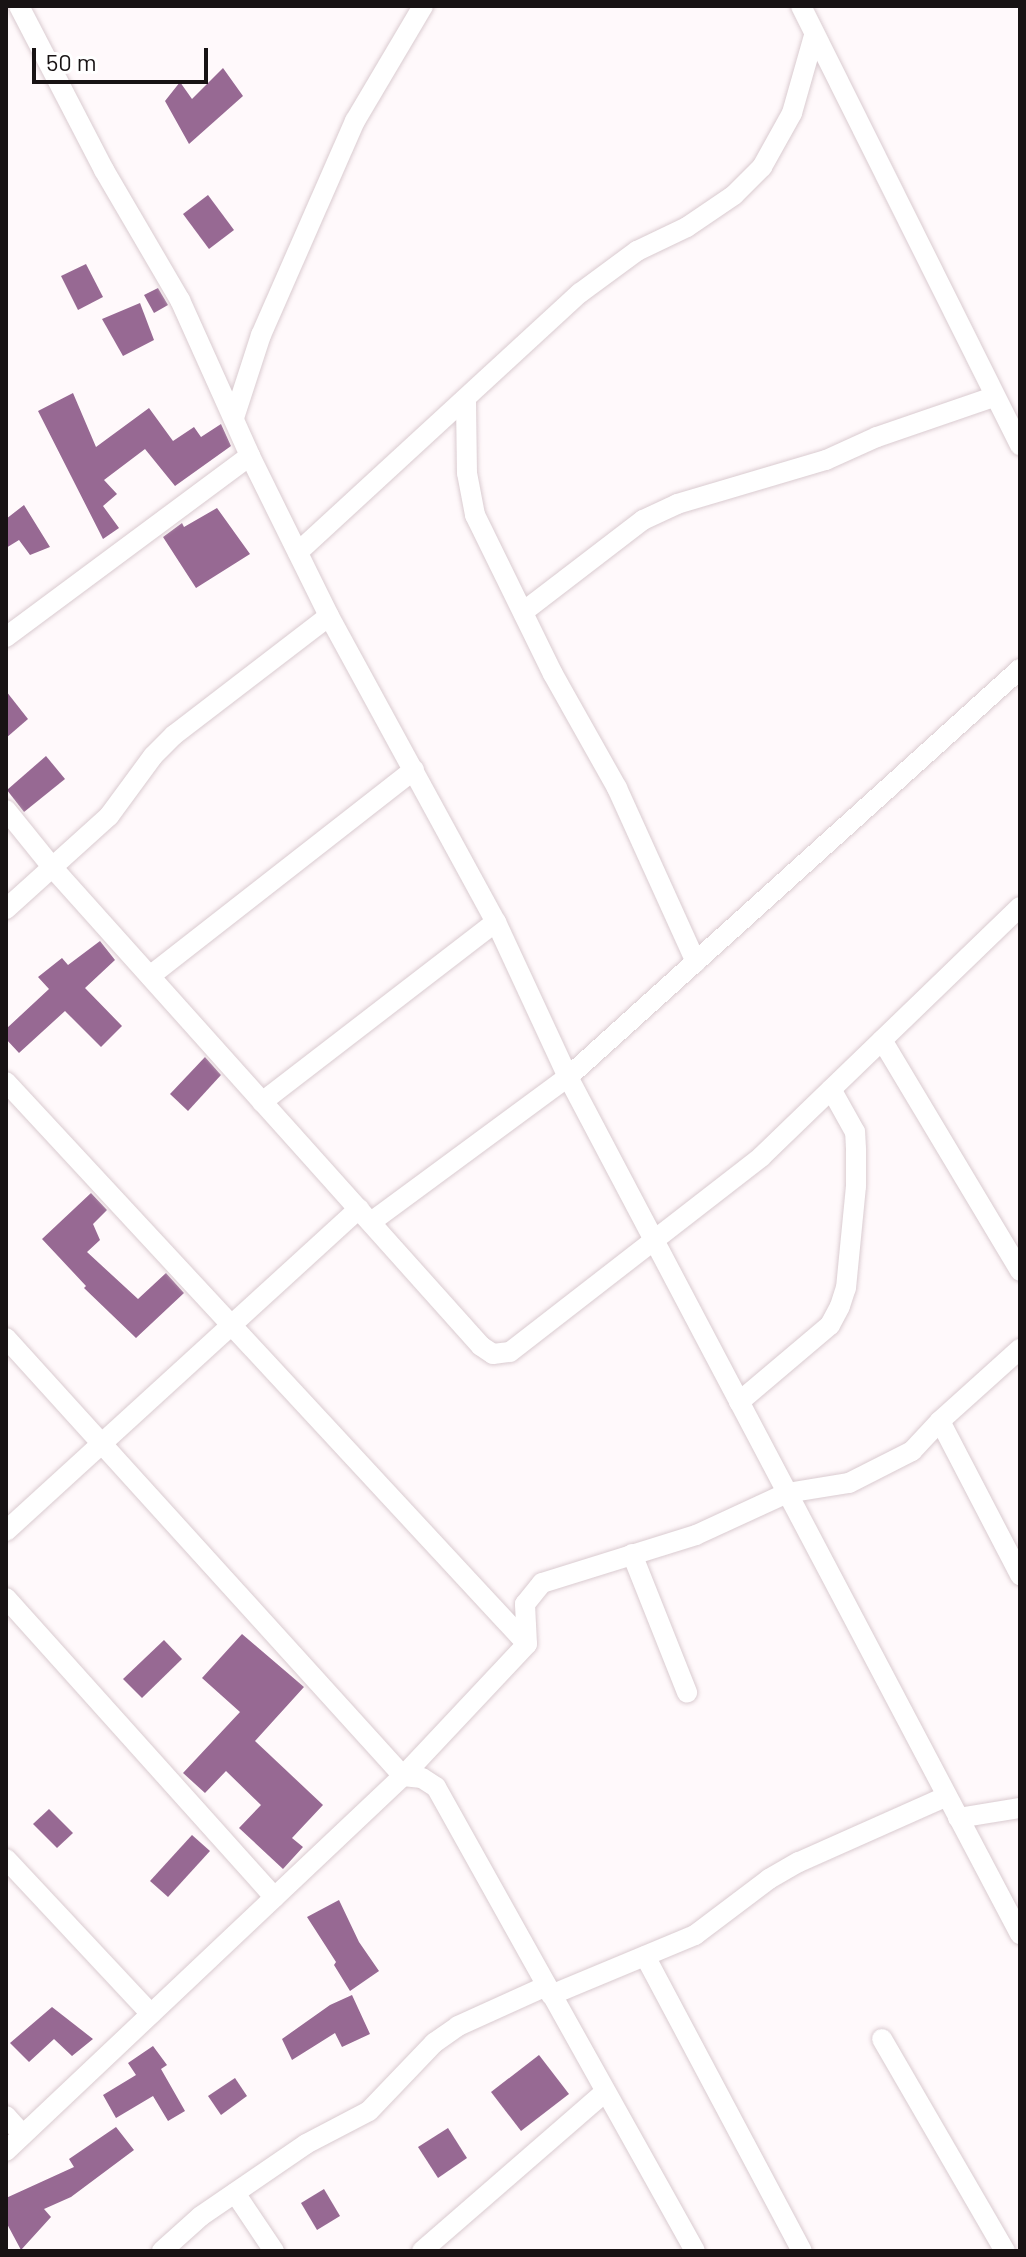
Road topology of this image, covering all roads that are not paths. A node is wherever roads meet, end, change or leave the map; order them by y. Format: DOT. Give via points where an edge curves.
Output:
graph roads {
  1 [pos="19,6"];
  2 [pos="423,6"];
  3 [pos="801,6"];
  4 [pos="814,36"];
  5 [pos="993,397"];
  6 [pos="466,402"];
  7 [pos="234,418"];
  8 [pos="1020,445"];
  9 [pos="250,456"];
  10 [pos="298,552"];
  11 [pos="523,612"];
  12 [pos="329,616"];
  13 [pos="6,637"];
  14 [pos="1020,669"];
  15 [pos="414,770"];
  16 [pos="6,810"];
  17 [pos="52,867"];
  18 [pos="1020,907"];
  19 [pos="6,909"];
  20 [pos="496,922"];
  21 [pos="696,962"];
  22 [pos="150,976"];
  23 [pos="882,1040"];
  24 [pos="568,1077"];
  25 [pos="6,1082"];
  26 [pos="831,1089"];
  27 [pos="262,1102"];
  28 [pos="365,1215"];
  29 [pos="652,1240"];
  30 [pos="1020,1271"];
  31 [pos="230,1326"];
  32 [pos="6,1338"];
  33 [pos="1020,1349"];
  34 [pos="739,1402"];
  35 [pos="940,1421"];
  36 [pos="101,1443"];
  37 [pos="787,1493"];
  38 [pos="6,1531"];
  39 [pos="632,1554"];
  40 [pos="1020,1575"];
  41 [pos="6,1598"];
  42 [pos="527,1644"];
  43 [pos="687,1692"];
  44 [pos="403,1776"];
  45 [pos="945,1797"];
  46 [pos="1020,1808"];
  47 [pos="958,1818"];
  48 [pos="6,1859"];
  49 [pos="274,1897"];
  50 [pos="1020,1934"];
  51 [pos="645,1956"];
  52 [pos="548,1991"];
  53 [pos="151,2014"];
  54 [pos="882,2039"];
  55 [pos="604,2093"];
  56 [pos="6,2116"];
  57 [pos="23,2135"];
  58 [pos="6,2151"];
  59 [pos="235,2193"];
  60 [pos="162,2251"];
  61 [pos="274,2251"];
  62 [pos="422,2251"];
  63 [pos="695,2251"];
  64 [pos="802,2251"];
  65 [pos="1005,2251"];
  1 -- 7 [label="street" via="104,170 180,300"];
  2 -- 7 [label="street" via="355,121 261,335"];
  3 -- 4 [label="street"];
  4 -- 5 [label="street"];
  4 -- 6 [label="street" via="792,113 762,167 734,195 687,227 637,251 580,293"];
  5 -- 8 [label="street"];
  5 -- 11 [label="street" via="826,460 666,509 643,520"];
  6 -- 10 [label="street"];
  6 -- 11 [label="street" via="469,495"];
  7 -- 9 [label="street"];
  9 -- 10 [label="street"];
  9 -- 13 [label="street"];
  10 -- 12 [label="street"];
  11 -- 21 [label="street" via="617,788"];
  12 -- 15 [label="street"];
  12 -- 17 [label="street" via="174,735 109,816"];
  14 -- 21 [label="street"];
  15 -- 20 [label="street"];
  15 -- 22 [label="street"];
  16 -- 17 [label="street"];
  17 -- 19 [label="street"];
  17 -- 22 [label="street"];
  18 -- 23 [label="street"];
  20 -- 24 [label="street"];
  20 -- 27 [label="street"];
  21 -- 24 [label="street"];
  22 -- 27 [label="street"];
  23 -- 26 [label="street"];
  23 -- 30 [label="street"];
  24 -- 28 [label="street"];
  24 -- 29 [label="street"];
  25 -- 31 [label="street"];
  26 -- 29 [label="street" via="761,1157"];
  26 -- 34 [label="street" via="855,1132 856,1186 846,1288 830,1325"];
  27 -- 28 [label="street"];
  28 -- 29 [label="street" via="493,1354 510,1352"];
  28 -- 31 [label="street"];
  29 -- 34 [label="street"];
  31 -- 36 [label="street"];
  31 -- 42 [label="street"];
  32 -- 36 [label="street"];
  33 -- 35 [label="street"];
  34 -- 37 [label="street"];
  35 -- 37 [label="street" via="912,1451 849,1483"];
  35 -- 40 [label="street"];
  36 -- 38 [label="street"];
  36 -- 44 [label="street"];
  37 -- 39 [label="street" via="696,1535"];
  37 -- 45 [label="street"];
  39 -- 42 [label="street" via="542,1583 525,1604"];
  39 -- 43 [label="street"];
  41 -- 49 [label="street"];
  42 -- 44 [label="street"];
  44 -- 49 [label="street"];
  44 -- 52 [label="street" via="422,1778 436,1787"];
  45 -- 47 [label="street"];
  45 -- 51 [label="street" via="799,1862 695,1935"];
  46 -- 47 [label="street"];
  47 -- 50 [label="street"];
  48 -- 53 [label="street"];
  49 -- 53 [label="street"];
  51 -- 52 [label="street"];
  51 -- 64 [label="street"];
  52 -- 55 [label="street"];
  52 -- 59 [label="street" via="458,2026 358,2119 306,2144"];
  53 -- 57 [label="street"];
  54 -- 65 [label="street"];
  55 -- 62 [label="street"];
  55 -- 63 [label="street"];
  56 -- 57 [label="street"];
  57 -- 58 [label="street"];
  59 -- 60 [label="street"];
  59 -- 61 [label="street"];
}
